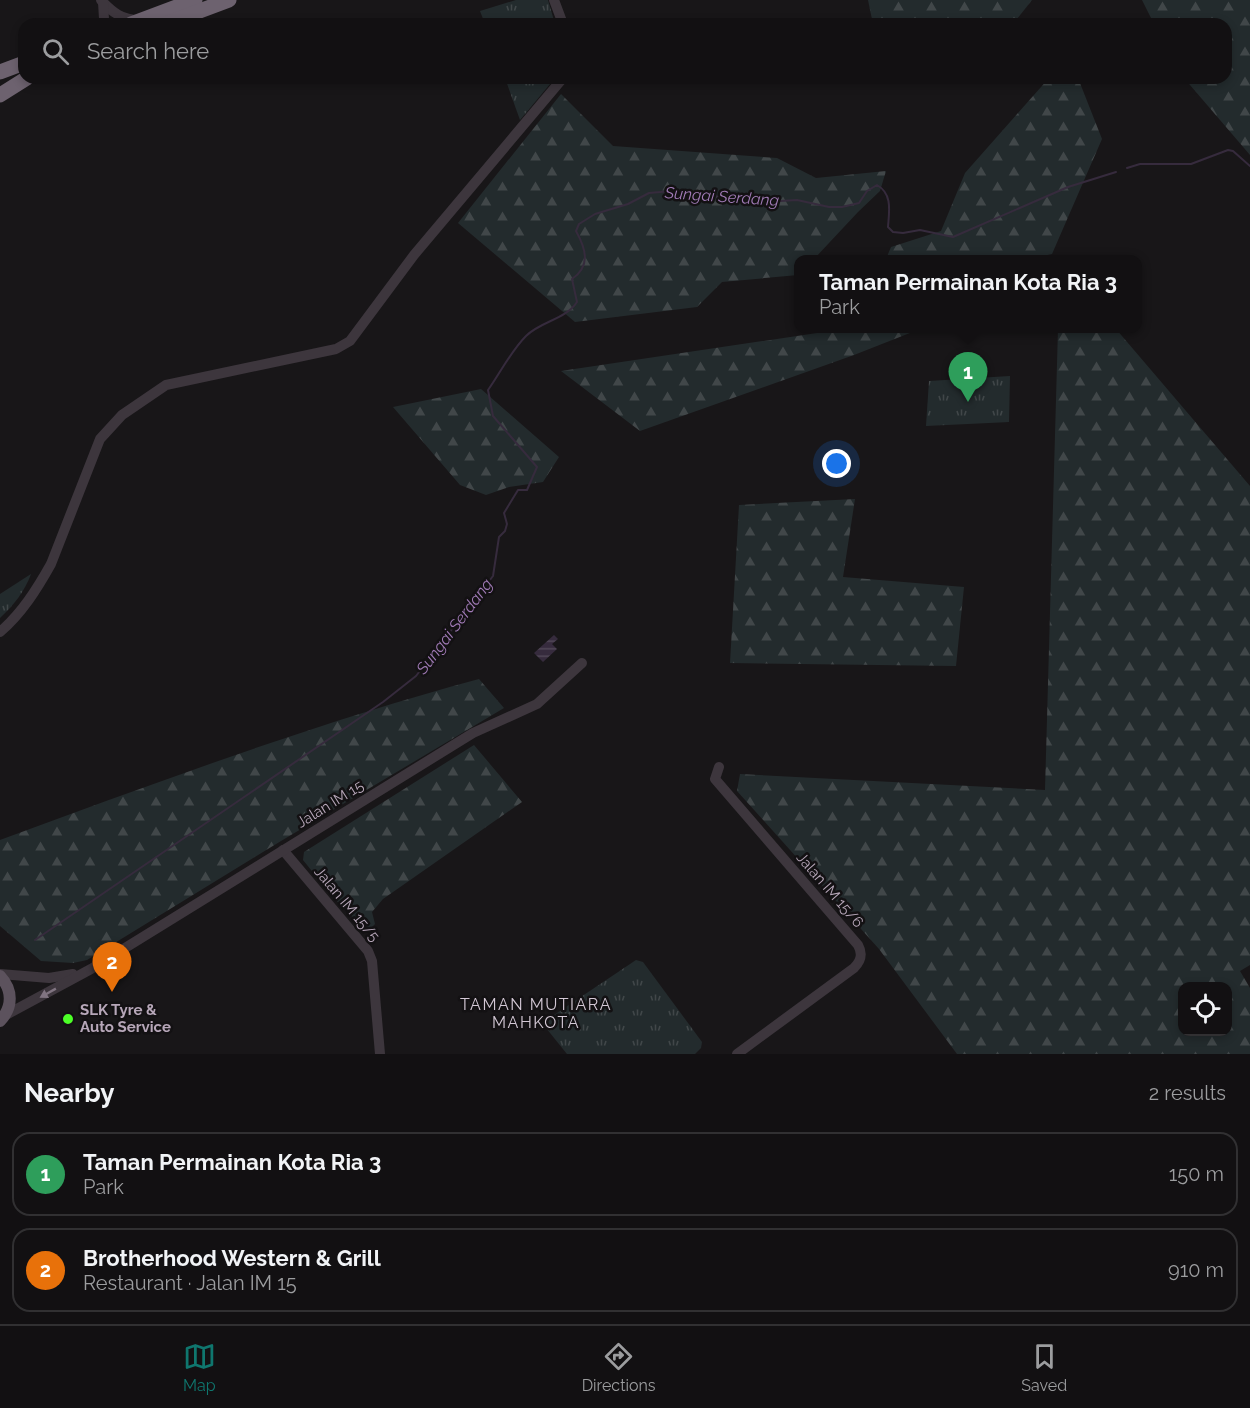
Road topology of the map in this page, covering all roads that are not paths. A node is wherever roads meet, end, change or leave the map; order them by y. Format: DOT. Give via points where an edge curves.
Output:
graph roads {
  1 [pos="195,0"];
  2 [pos="229,0"];
  3 [pos="554,0"];
  4 [pos="102,1"];
  5 [pos="104,18"];
  6 [pos="124,18"];
  7 [pos="148,18"];
  8 [pos="181,18"];
  9 [pos="561,18"];
  10 [pos="0,70"];
  11 [pos="18,71"];
  12 [pos="18,74"];
  13 [pos="18,76"];
  14 [pos="558,84"];
  15 [pos="0,85"];
  16 [pos="0,95"];
  17 [pos="0,632"];
  18 [pos="582,663"];
  19 [pos="719,766"];
  20 [pos="283,850"];
  21 [pos="91,969"];
  22 [pos="0,975"];
  23 [pos="1,1019"];
  24 [pos="380,1054"];
  25 [pos="736,1054"];
  1 -- 7 [label="highway"];
  2 -- 8 [label="highway"];
  3 -- 9 [label="street"];
  4 -- 5 [label="street"];
  4 -- 6 [label="street"];
  10 -- 11 [label="highway"];
  12 -- 15 [label="highway"];
  13 -- 16 [label="highway"];
  14 -- 17 [label="street" via="414,255 350,341 336,349 166,385 122,415 100,439 44,577 17,616"];
  18 -- 20 [label="street, Jalan IM 15" via="537,704 473,733"];
  19 -- 25 [label="street, Jalan IM 15/6" via="715,779 858,945 861,954 854,968"];
  20 -- 21 [label="street, Jalan IM 15"];
  20 -- 24 [label="street, Jalan IM 15/5" via="368,951"];
  21 -- 22 [label="street, Jalan IM 15" via="49,978"];
  21 -- 23 [label="street, Jalan IM 15, one-way"];
  22 -- 23 [label="main road" via="10,996"];
}
